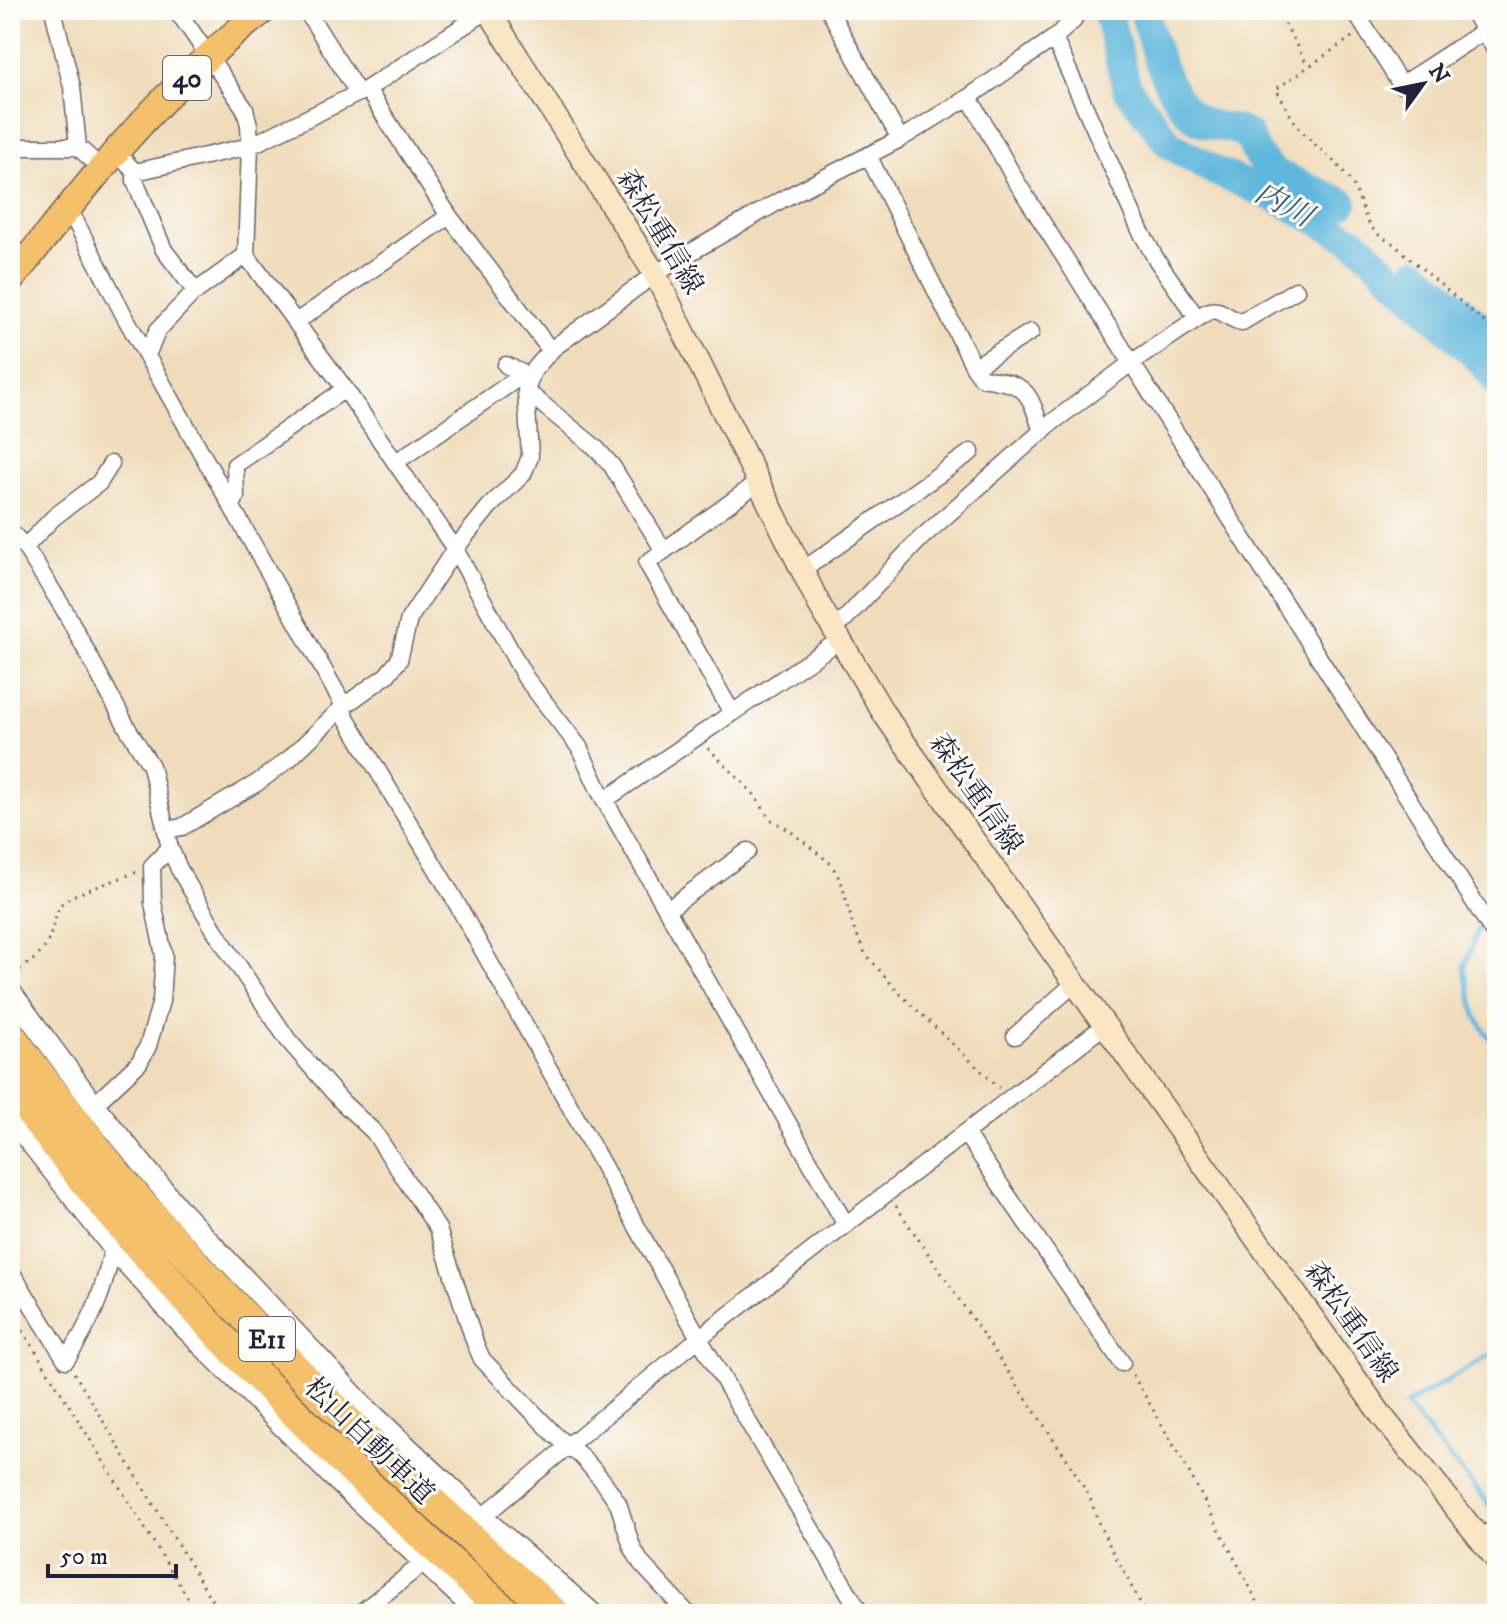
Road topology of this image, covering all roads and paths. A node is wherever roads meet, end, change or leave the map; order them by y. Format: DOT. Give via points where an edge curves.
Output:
graph roads {
  1 [pos="53,10"];
  2 [pos="174,10"];
  3 [pos="264,10"];
  4 [pos="306,10"];
  5 [pos="488,10"];
  6 [pos="829,10"];
  7 [pos="1078,10"];
  8 [pos="1277,10"];
  9 [pos="1354,10"];
  10 [pos="1472,10"];
  11 [pos="1365,29"];
  12 [pos="1484,31"];
  13 [pos="1054,38"];
  14 [pos="1497,53"];
  15 [pos="209,56"];
  16 [pos="1308,67"];
  17 [pos="362,91"];
  18 [pos="969,97"];
  19 [pos="900,139"];
  20 [pos="250,146"];
  21 [pos="10,147"];
  22 [pos="78,147"];
  23 [pos="868,155"];
  24 [pos="110,161"];
  25 [pos="135,172"];
  26 [pos="68,207"];
  27 [pos="449,216"];
  28 [pos="246,255"];
  29 [pos="655,274"];
  30 [pos="10,281"];
  31 [pos="1296,290"];
  32 [pos="196,292"];
  33 [pos="1197,318"];
  34 [pos="296,322"];
  35 [pos="1031,332"];
  36 [pos="1497,333"];
  37 [pos="551,351"];
  38 [pos="147,355"];
  39 [pos="1131,363"];
  40 [pos="506,365"];
  41 [pos="974,367"];
  42 [pos="527,381"];
  43 [pos="345,389"];
  44 [pos="1042,432"];
  45 [pos="971,452"];
  46 [pos="396,462"];
  47 [pos="111,464"];
  48 [pos="760,481"];
  49 [pos="232,506"];
  50 [pos="10,531"];
  51 [pos="25,547"];
  52 [pos="455,549"];
  53 [pos="664,551"];
  54 [pos="803,570"];
  55 [pos="836,633"];
  56 [pos="343,708"];
  57 [pos="732,713"];
  58 [pos="697,737"];
  59 [pos="605,800"];
  60 [pos="167,830"];
  61 [pos="170,848"];
  62 [pos="748,851"];
  63 [pos="152,866"];
  64 [pos="667,910"];
  65 [pos="1497,938"];
  66 [pos="10,977"];
  67 [pos="1075,983"];
  68 [pos="10,991"];
  69 [pos="1105,1025"];
  70 [pos="10,1035"];
  71 [pos="1015,1036"];
  72 [pos="10,1085"];
  73 [pos="1011,1098"];
  74 [pos="94,1105"];
  75 [pos="10,1120"];
  76 [pos="965,1133"];
  77 [pos="887,1193"];
  78 [pos="846,1225"];
  79 [pos="112,1250"];
  80 [pos="10,1270"];
  81 [pos="10,1310"];
  82 [pos="699,1338"];
  83 [pos="66,1360"];
  84 [pos="1122,1363"];
  85 [pos="568,1446"];
  86 [pos="482,1517"];
  87 [pos="1489,1534"];
  88 [pos="1497,1560"];
  89 [pos="421,1565"];
  90 [pos="198,1614"];
  91 [pos="220,1614"];
  92 [pos="359,1614"];
  93 [pos="476,1614"];
  94 [pos="508,1614"];
  95 [pos="555,1614"];
  96 [pos="593,1614"];
  97 [pos="688,1614"];
  98 [pos="861,1614"];
  99 [pos="1146,1614"];
  100 [pos="1264,1614"];
  1 -- 22 [label="street" via="72,87"];
  2 -- 15 [label="street"];
  3 -- 15 [label="main road, 40"];
  4 -- 17 [label="street"];
  5 -- 17 [label="street"];
  5 -- 29 [label="main road, 森松重信線"];
  6 -- 19 [label="street"];
  7 -- 13 [label="street"];
  8 -- 16 [label="path"];
  9 -- 11 [label="street"];
  10 -- 12 [label="street"];
  11 -- 12 [label="street" via="1401,85"];
  11 -- 16 [label="path"];
  12 -- 14 [label="street"];
  13 -- 18 [label="street"];
  13 -- 33 [label="street" via="1140,230"];
  15 -- 20 [label="street" via="245,109"];
  15 -- 24 [label="main road, 40"];
  16 -- 36 [label="path" via="1276,89 1304,135 1345,174 1379,237"];
  17 -- 20 [label="street"];
  17 -- 27 [label="street"];
  18 -- 19 [label="street"];
  18 -- 39 [label="street"];
  19 -- 23 [label="street"];
  20 -- 25 [label="street"];
  20 -- 28 [label="street"];
  21 -- 22 [label="street"];
  22 -- 24 [label="street"];
  23 -- 29 [label="street"];
  23 -- 41 [label="street"];
  24 -- 25 [label="street"];
  24 -- 26 [label="main road, 40"];
  25 -- 32 [label="street" via="164,250"];
  26 -- 30 [label="main road, 40"];
  26 -- 38 [label="street"];
  27 -- 34 [label="street"];
  27 -- 37 [label="street"];
  28 -- 32 [label="street"];
  28 -- 34 [label="street"];
  29 -- 37 [label="street"];
  29 -- 48 [label="main road, 森松重信線"];
  31 -- 33 [label="street" via="1242,322 1214,309"];
  32 -- 38 [label="street" via="158,330"];
  33 -- 39 [label="street"];
  34 -- 43 [label="street"];
  35 -- 41 [label="street"];
  37 -- 42 [label="street"];
  38 -- 49 [label="street"];
  39 -- 44 [label="street"];
  39 -- 65 [label="street"];
  40 -- 42 [label="street"];
  41 -- 44 [label="street" via="982,378 1010,381 1025,392"];
  42 -- 46 [label="street"];
  42 -- 52 [label="street" via="530,457 523,474"];
  42 -- 53 [label="street" via="612,466"];
  43 -- 46 [label="street"];
  43 -- 49 [label="street" via="235,465"];
  44 -- 55 [label="street" via="920,539"];
  45 -- 54 [label="street"];
  46 -- 52 [label="street"];
  47 -- 51 [label="street" via="99,483"];
  48 -- 53 [label="street"];
  48 -- 54 [label="main road, 森松重信線"];
  49 -- 56 [label="street"];
  50 -- 51 [label="street"];
  51 -- 60 [label="street" via="151,766"];
  52 -- 56 [label="street" via="409,619 399,660"];
  52 -- 59 [label="street" via="525,677 579,747"];
  53 -- 57 [label="street" via="647,563"];
  54 -- 55 [label="main road, 森松重信線"];
  55 -- 57 [label="street"];
  55 -- 67 [label="main road, 森松重信線" via="884,714"];
  56 -- 60 [label="street" via="257,783 182,827"];
  56 -- 82 [label="street"];
  57 -- 58 [label="street"];
  58 -- 59 [label="street"];
  58 -- 73 [label="path" via="753,793 770,819 831,864 865,953 928,1022"];
  59 -- 64 [label="street"];
  60 -- 61 [label="street"];
  61 -- 63 [label="street"];
  61 -- 85 [label="street" via="246,981 288,1040 374,1132 438,1229 482,1359"];
  62 -- 64 [label="street"];
  63 -- 66 [label="path" via="60,905 46,948"];
  63 -- 74 [label="street" via="164,955 157,1017 139,1063"];
  64 -- 78 [label="street"];
  67 -- 69 [label="main road, 森松重信線"];
  67 -- 71 [label="street"];
  68 -- 74 [label="street"];
  69 -- 73 [label="street"];
  69 -- 87 [label="main road, 森松重信線" via="1382,1416"];
  70 -- 95 [label="highway, 松山自動車道 / E11" via="140,1202 248,1319"];
  72 -- 94 [label="highway, 松山自動車道 / E11" via="117,1224 224,1342"];
  73 -- 76 [label="street"];
  74 -- 86 [label="street" via="180,1210 366,1408"];
  75 -- 79 [label="street"];
  76 -- 77 [label="street"];
  76 -- 84 [label="street"];
  77 -- 78 [label="street"];
  77 -- 99 [label="path" via="1067,1459"];
  78 -- 82 [label="street"];
  79 -- 83 [label="street" via="98,1306"];
  79 -- 89 [label="street" via="233,1381"];
  80 -- 83 [label="street"];
  81 -- 90 [label="path"];
  82 -- 85 [label="street"];
  82 -- 98 [label="street"];
  83 -- 91 [label="path"];
  84 -- 100 [label="path" via="1189,1472"];
  85 -- 86 [label="street"];
  85 -- 97 [label="street" via="618,1503 641,1563"];
  86 -- 96 [label="street"];
  87 -- 88 [label="main road, 森松重信線"];
  89 -- 92 [label="street"];
  89 -- 93 [label="street"];
}
